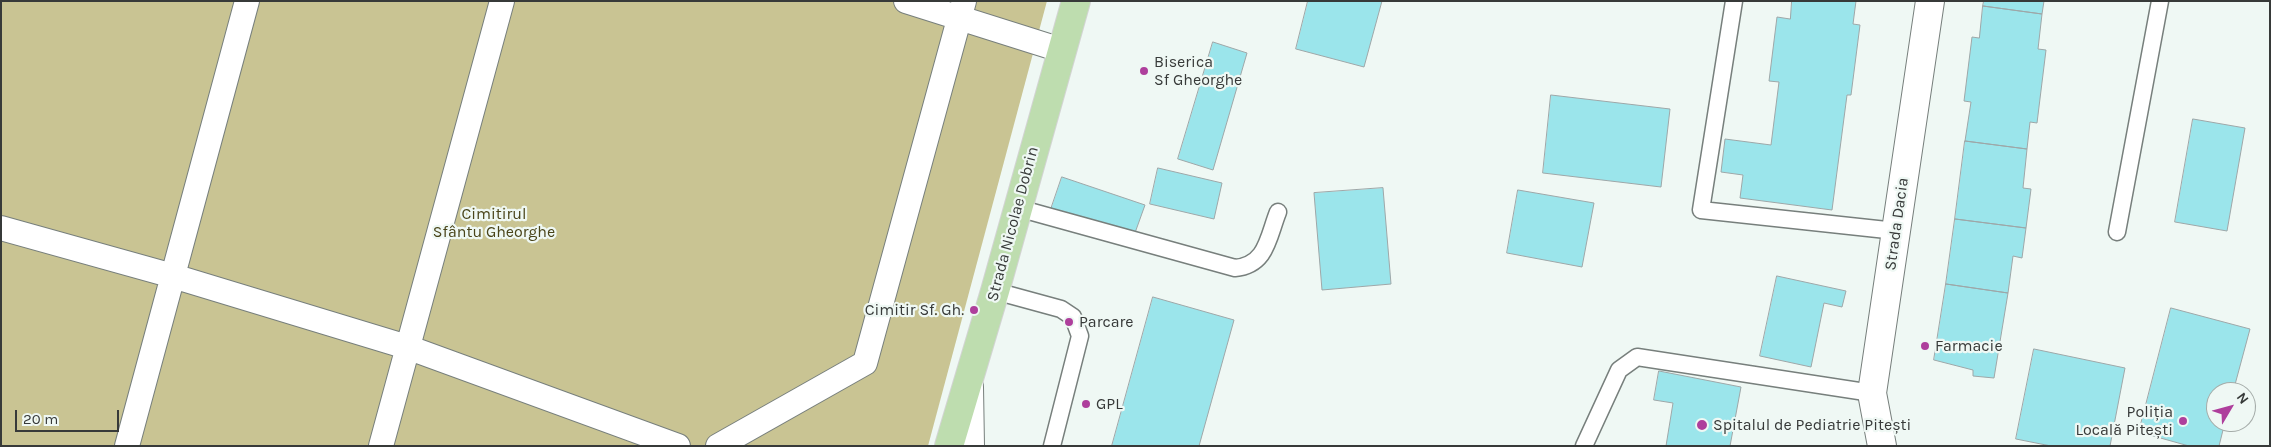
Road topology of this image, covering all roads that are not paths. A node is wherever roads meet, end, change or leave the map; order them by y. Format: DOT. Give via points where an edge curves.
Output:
graph roads {
  1 [pos="247,1"];
  2 [pos="502,1"];
  3 [pos="906,1"];
  4 [pos="1076,1"];
  5 [pos="1734,1"];
  6 [pos="1930,1"];
  7 [pos="2160,1"];
  8 [pos="962,10"];
  9 [pos="1061,50"];
  10 [pos="1018,208"];
  11 [pos="1278,212"];
  12 [pos="1,228"];
  13 [pos="1896,231"];
  14 [pos="2117,232"];
  15 [pos="173,276"];
  16 [pos="995,291"];
  17 [pos="408,347"];
  18 [pos="969,379"];
  19 [pos="1872,393"];
  20 [pos="127,446"];
  21 [pos="381,446"];
  22 [pos="678,446"];
  23 [pos="718,446"];
  24 [pos="949,446"];
  25 [pos="970,446"];
  26 [pos="1052,446"];
  27 [pos="1584,446"];
  28 [pos="1882,446"];
  1 -- 15 [label="street"];
  2 -- 17 [label="street"];
  3 -- 8 [label="street"];
  4 -- 9 [label="main road, Strada Nicolae Dobrin"];
  5 -- 13 [label="lane" via="1701,210"];
  6 -- 13 [label="street, Strada Dacia"];
  7 -- 14 [label="lane"];
  8 -- 9 [label="street"];
  8 -- 23 [label="street" via="865,363"];
  9 -- 10 [label="main road, Strada Nicolae Dobrin"];
  10 -- 11 [label="lane" via="1235,268 1248,267 1261,257"];
  10 -- 16 [label="main road, Strada Nicolae Dobrin"];
  12 -- 15 [label="street"];
  13 -- 19 [label="street, Strada Dacia"];
  15 -- 17 [label="street"];
  15 -- 20 [label="street"];
  16 -- 18 [label="main road, Strada Nicolae Dobrin"];
  16 -- 26 [label="lane" via="1060,309 1072,317 1080,336"];
  17 -- 21 [label="street"];
  17 -- 22 [label="street"];
  18 -- 24 [label="main road, Strada Nicolae Dobrin"];
  18 -- 25 [label="street"];
  19 -- 27 [label="lane" via="1637,357 1619,370"];
  19 -- 28 [label="street, Strada Dacia"];
}
